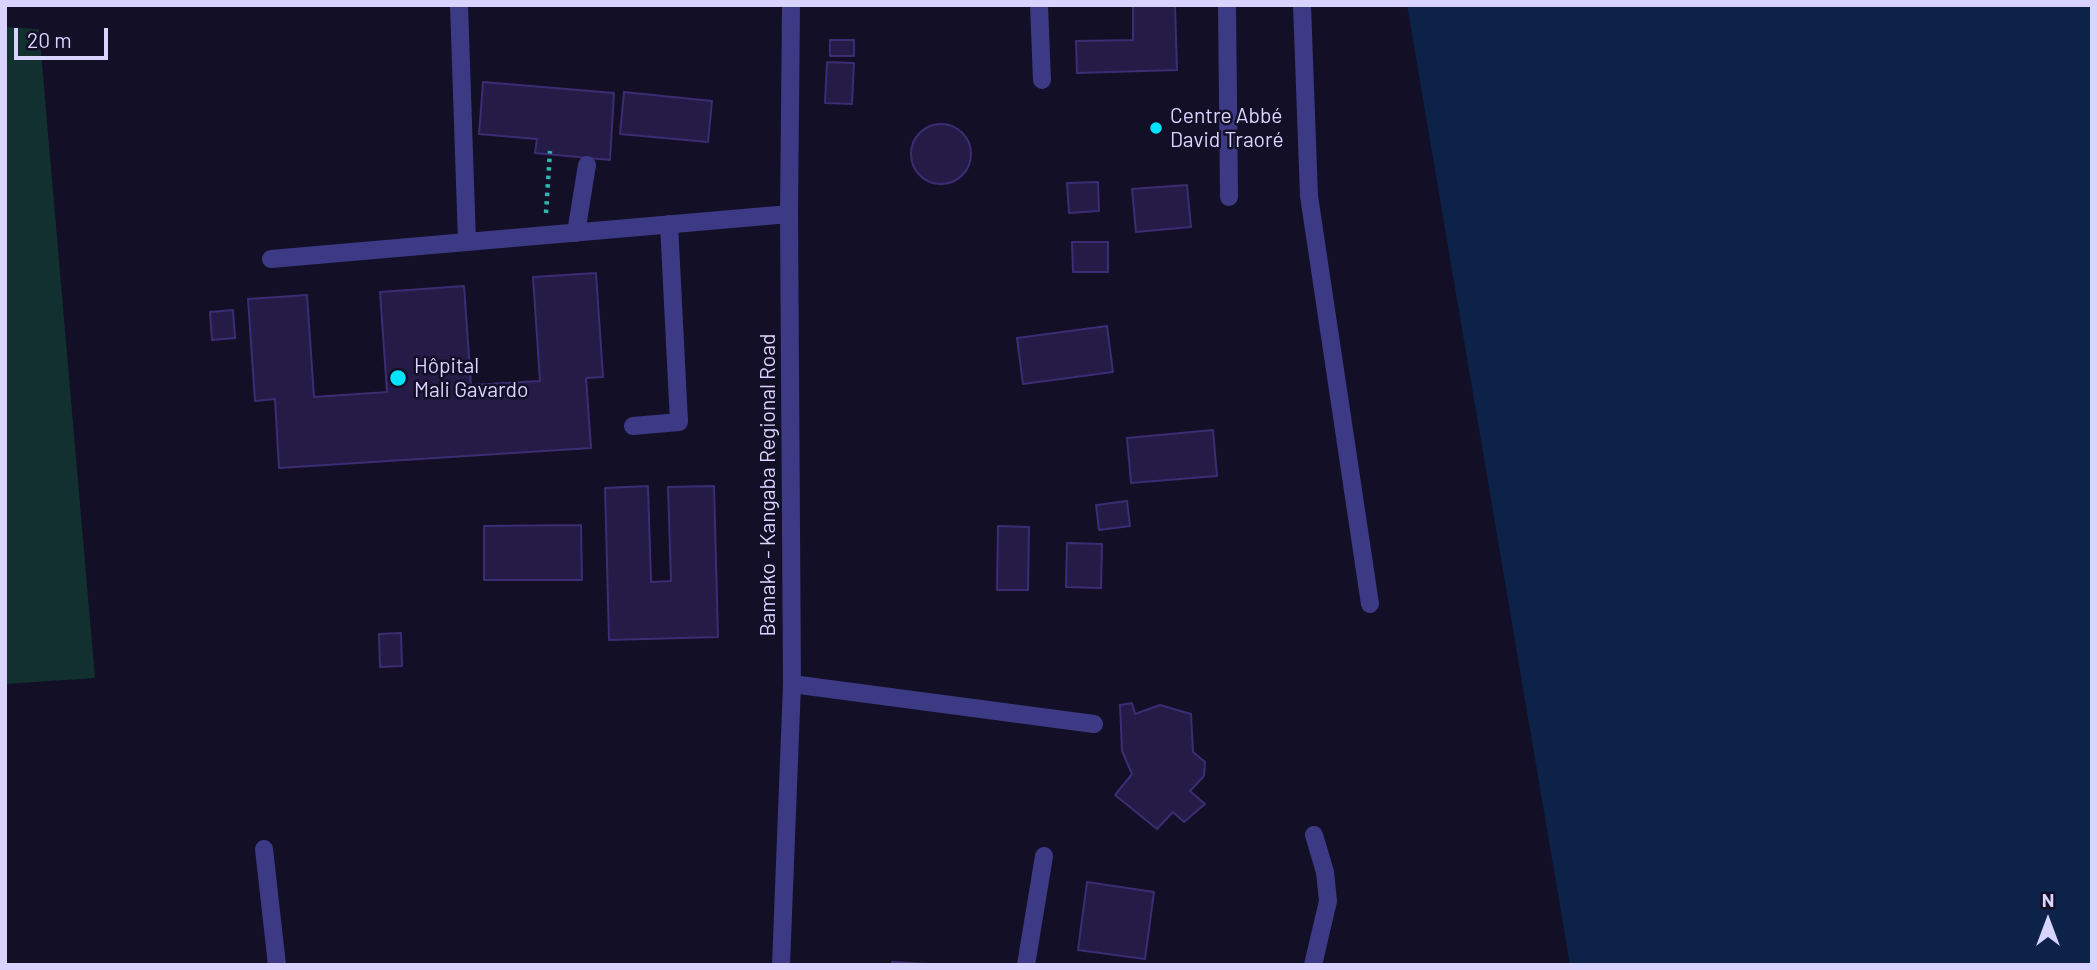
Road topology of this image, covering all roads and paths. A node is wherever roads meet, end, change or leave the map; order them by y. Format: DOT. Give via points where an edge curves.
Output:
graph roads {
  1 [pos="458,5"];
  2 [pos="791,5"];
  3 [pos="1039,5"];
  4 [pos="1227,5"];
  5 [pos="1301,5"];
  6 [pos="1042,80"];
  7 [pos="550,151"];
  8 [pos="587,165"];
  9 [pos="1229,197"];
  10 [pos="789,214"];
  11 [pos="669,224"];
  12 [pos="576,233"];
  13 [pos="544,235"];
  14 [pos="467,242"];
  15 [pos="271,259"];
  16 [pos="634,426"];
  17 [pos="1370,604"];
  18 [pos="792,684"];
  19 [pos="1094,724"];
  20 [pos="1314,835"];
  21 [pos="264,849"];
  22 [pos="1044,856"];
  23 [pos="276,965"];
  24 [pos="781,965"];
  25 [pos="1026,965"];
  26 [pos="1312,965"];
  1 -- 14 [label="street"];
  2 -- 10 [label="street, Bamako - Kangaba Regional Road"];
  3 -- 6 [label="street"];
  4 -- 9 [label="street"];
  5 -- 17 [label="street" via="1309,196"];
  7 -- 13 [label="path"];
  8 -- 12 [label="street"];
  10 -- 11 [label="street"];
  10 -- 18 [label="street, Bamako - Kangaba Regional Road"];
  11 -- 12 [label="street"];
  11 -- 16 [label="street" via="679,422"];
  12 -- 13 [label="street"];
  13 -- 14 [label="street"];
  14 -- 15 [label="street"];
  18 -- 19 [label="street"];
  18 -- 24 [label="street, Bamako - Kangaba Regional Road"];
  20 -- 26 [label="street" via="1328,901"];
  21 -- 23 [label="street"];
  22 -- 25 [label="street"];
}
